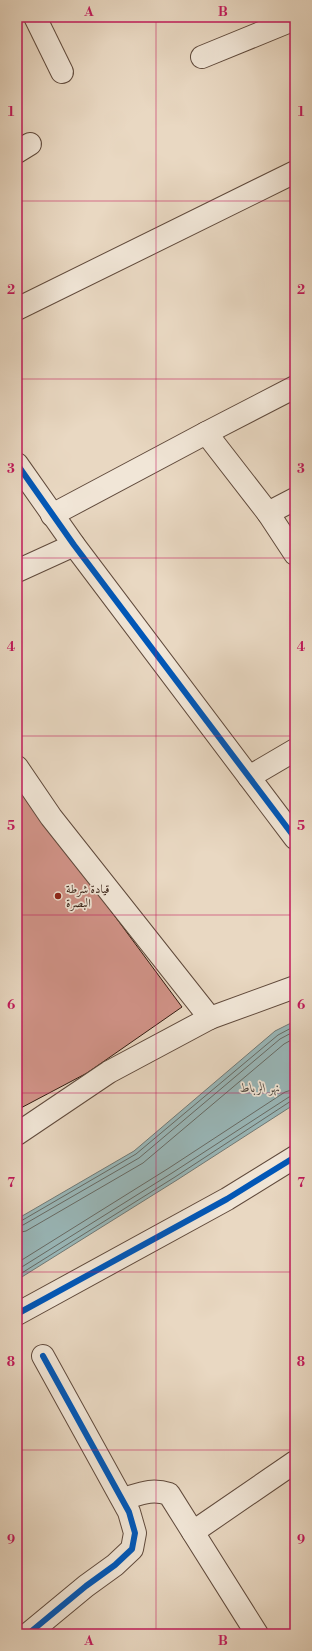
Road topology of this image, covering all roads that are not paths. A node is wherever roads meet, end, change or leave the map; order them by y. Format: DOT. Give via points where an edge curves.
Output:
graph roads {
  1 [pos="35,17"];
  2 [pos="295,19"];
  3 [pos="202,57"];
  4 [pos="62,72"];
  5 [pos="295,172"];
  6 [pos="17,309"];
  7 [pos="295,387"];
  8 [pos="206,433"];
  9 [pos="17,464"];
  10 [pos="295,499"];
  11 [pos="268,513"];
  12 [pos="52,515"];
  13 [pos="74,545"];
  14 [pos="295,554"];
  15 [pos="17,571"];
  16 [pos="295,750"];
  17 [pos="17,766"];
  18 [pos="249,777"];
  19 [pos="295,838"];
  20 [pos="295,986"];
  21 [pos="210,1018"];
  22 [pos="17,1134"];
  23 [pos="295,1157"];
  24 [pos="17,1314"];
  25 [pos="43,1356"];
  26 [pos="295,1462"];
  27 [pos="123,1499"];
  28 [pos="194,1532"];
  29 [pos="28,1634"];
  30 [pos="257,1634"];
  1 -- 4 [label="street"];
  2 -- 3 [label="street"];
  5 -- 6 [label="street"];
  7 -- 8 [label="street"];
  8 -- 11 [label="street"];
  8 -- 12 [label="street"];
  9 -- 12 [label="street"];
  10 -- 11 [label="street"];
  11 -- 14 [label="street"];
  12 -- 13 [label="street"];
  13 -- 15 [label="street"];
  13 -- 18 [label="street"];
  16 -- 18 [label="street"];
  17 -- 21 [label="street" via="51,817"];
  18 -- 19 [label="street"];
  20 -- 21 [label="street"];
  21 -- 22 [label="street" via="109,1072"];
  23 -- 24 [label="street" via="227,1199"];
  25 -- 27 [label="street"];
  26 -- 28 [label="street"];
  27 -- 28 [label="street" via="148,1491 169,1494"];
  27 -- 29 [label="street" via="135,1533 132,1550 116,1566 86,1586"];
  28 -- 30 [label="street"];
}
